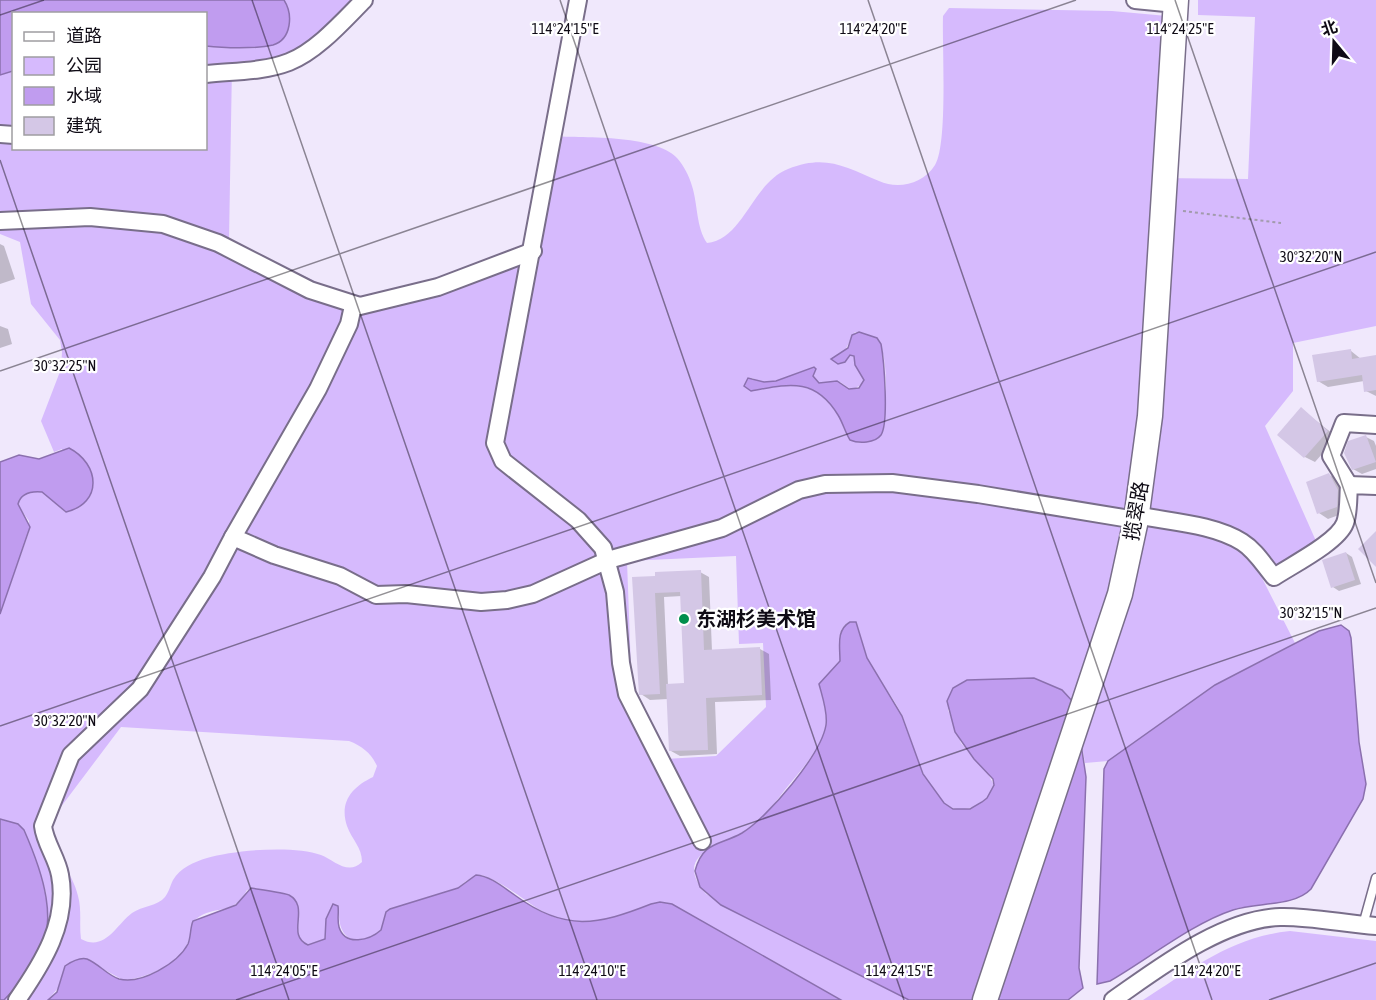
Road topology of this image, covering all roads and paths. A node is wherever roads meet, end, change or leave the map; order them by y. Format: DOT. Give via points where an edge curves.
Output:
graph roads {
  1 [pos="364,0"];
  2 [pos="578,0"];
  3 [pos="1135,0"];
  4 [pos="1176,2"];
  5 [pos="207,74"];
  6 [pos="1165,209"];
  7 [pos="0,220"];
  8 [pos="1281,223"];
  9 [pos="533,251"];
  10 [pos="353,306"];
  11 [pos="1376,425"];
  12 [pos="1349,485"];
  13 [pos="1376,486"];
  14 [pos="1136,518"];
  15 [pos="232,537"];
  16 [pos="608,560"];
  17 [pos="702,841"];
  18 [pos="1376,878"];
  19 [pos="1369,925"];
  20 [pos="17,1000"];
  21 [pos="985,1000"];
  22 [pos="1113,1000"];
  1 -- 5 [label="street" via="315,46 294,60"];
  2 -- 9 [label="street"];
  3 -- 4 [label="street"];
  4 -- 6 [label="street, 揽翠路"];
  6 -- 8 [label="path"];
  6 -- 14 [label="street, 揽翠路" via="1150,416"];
  7 -- 10 [label="street" via="90,217 164,224 218,243 310,290"];
  9 -- 10 [label="street" via="438,287"];
  9 -- 16 [label="street" via="496,448 503,461 593,535"];
  10 -- 15 [label="street" via="318,388"];
  11 -- 12 [label="street" via="1344,423 1331,456"];
  12 -- 13 [label="street"];
  12 -- 14 [label="street" via="1342,529 1274,577 1250,548 1234,538 1193,526"];
  14 -- 16 [label="street" via="892,483 825,484 800,490 703,535"];
  14 -- 21 [label="street, 揽翠路" via="1120,594"];
  15 -- 16 [label="street" via="340,576 376,595 406,594 470,602 521,598"];
  15 -- 20 [label="street" via="212,577 140,689 71,755 64,769 43,826 61,882 56,927 47,954"];
  16 -- 17 [label="street" via="627,694"];
  18 -- 19 [label="lane"];
  19 -- 22 [label="street" via="1293,917 1252,921 1200,944"];
}
